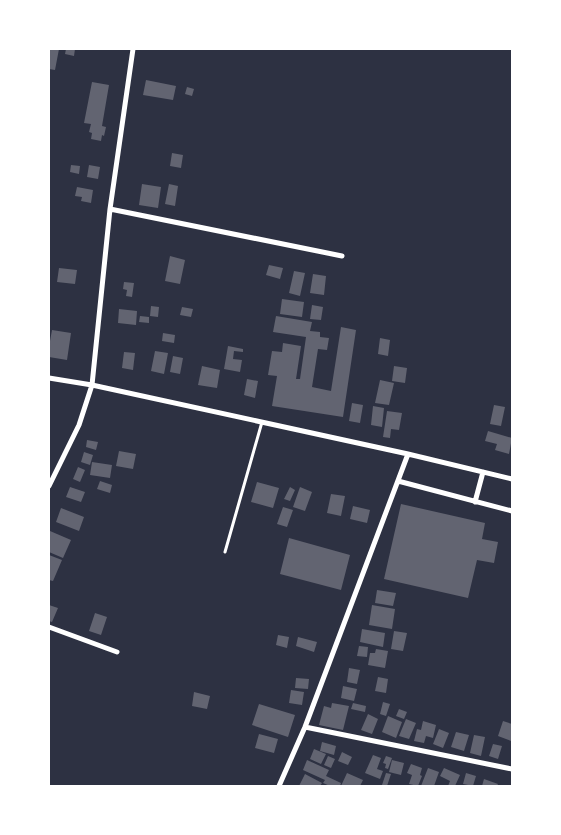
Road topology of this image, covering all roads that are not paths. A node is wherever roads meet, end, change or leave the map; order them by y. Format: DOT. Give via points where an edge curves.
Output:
graph roads {
  1 [pos="133,49"];
  2 [pos="110,209"];
  3 [pos="342,256"];
  4 [pos="49,378"];
  5 [pos="92,385"];
  6 [pos="262,422"];
  7 [pos="408,454"];
  8 [pos="483,472"];
  9 [pos="512,479"];
  10 [pos="398,481"];
  11 [pos="49,486"];
  12 [pos="475,502"];
  13 [pos="512,511"];
  14 [pos="225,552"];
  15 [pos="49,627"];
  16 [pos="116,652"];
  17 [pos="305,727"];
  18 [pos="512,769"];
  19 [pos="280,786"];
  1 -- 2 [label="street"];
  2 -- 3 [label="street"];
  2 -- 5 [label="street"];
  4 -- 5 [label="street"];
  5 -- 6 [label="street"];
  5 -- 11 [label="street" via="79,424"];
  6 -- 7 [label="street"];
  6 -- 14 [label="lane"];
  7 -- 8 [label="street"];
  7 -- 10 [label="street"];
  8 -- 9 [label="street"];
  8 -- 12 [label="street"];
  10 -- 12 [label="street"];
  10 -- 17 [label="street"];
  12 -- 13 [label="street"];
  15 -- 16 [label="street"];
  17 -- 18 [label="street"];
  17 -- 19 [label="street"];
}
